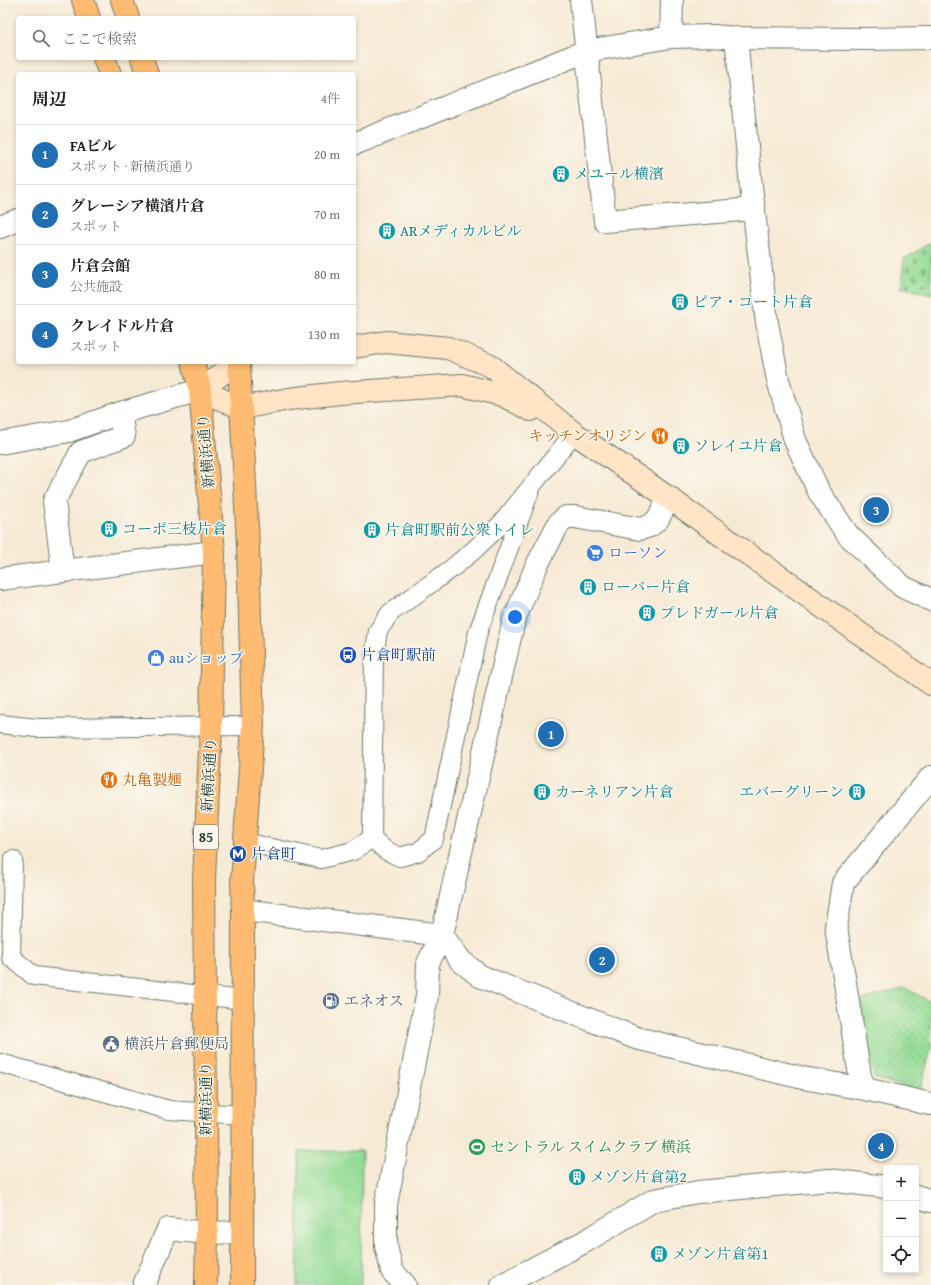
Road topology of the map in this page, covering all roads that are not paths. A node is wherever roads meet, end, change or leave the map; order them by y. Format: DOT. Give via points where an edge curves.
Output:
graph roads {
  1 [pos="83,0"];
  2 [pos="122,0"];
  3 [pos="580,0"];
  4 [pos="672,0"];
  5 [pos="88,16"];
  6 [pos="127,16"];
  7 [pos="671,37"];
  8 [pos="736,38"];
  9 [pos="931,38"];
  10 [pos="586,51"];
  11 [pos="105,60"];
  12 [pos="143,60"];
  13 [pos="109,72"];
  14 [pos="146,72"];
  15 [pos="356,143"];
  16 [pos="754,209"];
  17 [pos="16,221"];
  18 [pos="0,228"];
  19 [pos="356,346"];
  20 [pos="194,364"];
  21 [pos="236,364"];
  22 [pos="239,364"];
  23 [pos="200,390"];
  24 [pos="241,408"];
  25 [pos="120,413"];
  26 [pos="574,433"];
  27 [pos="0,443"];
  28 [pos="531,488"];
  29 [pos="669,498"];
  30 [pos="214,552"];
  31 [pos="63,571"];
  32 [pos="0,579"];
  33 [pos="931,600"];
  34 [pos="931,684"];
  35 [pos="0,724"];
  36 [pos="253,726"];
  37 [pos="211,727"];
  38 [pos="931,777"];
  39 [pos="372,838"];
  40 [pos="244,842"];
  41 [pos="13,860"];
  42 [pos="243,910"];
  43 [pos="442,935"];
  44 [pos="206,996"];
  45 [pos="243,1000"];
  46 [pos="0,1063"];
  47 [pos="865,1089"];
  48 [pos="930,1104"];
  49 [pos="206,1114"];
  50 [pos="242,1115"];
  51 [pos="883,1187"];
  52 [pos="919,1197"];
  53 [pos="931,1201"];
  54 [pos="207,1232"];
  55 [pos="242,1232"];
  56 [pos="144,1285"];
  57 [pos="206,1285"];
  58 [pos="242,1285"];
  59 [pos="405,1285"];
  60 [pos="502,1285"];
  1 -- 5 [label="main road"];
  2 -- 6 [label="main road"];
  3 -- 10 [label="street"];
  4 -- 7 [label="street"];
  7 -- 8 [label="street"];
  7 -- 10 [label="street"];
  8 -- 9 [label="street"];
  8 -- 16 [label="street"];
  10 -- 15 [label="street"];
  10 -- 16 [label="street" via="604,221"];
  11 -- 13 [label="main road"];
  12 -- 14 [label="main road"];
  16 -- 33 [label="street" via="767,323 778,380 795,440 819,492 848,535 903,586"];
  17 -- 18 [label="street"];
  19 -- 26 [label="street" via="386,342 448,348 491,366"];
  20 -- 23 [label="main road, 新横浜通り / 85"];
  21 -- 23 [label="street"];
  22 -- 24 [label="main road"];
  23 -- 24 [label="street"];
  23 -- 25 [label="street"];
  23 -- 30 [label="main road, 新横浜通り / 85"];
  24 -- 26 [label="street" via="340,393 462,385 502,395"];
  24 -- 36 [label="main road"];
  25 -- 27 [label="street" via="69,431"];
  25 -- 31 [label="street" via="124,436 81,452 54,501"];
  26 -- 28 [label="lane"];
  26 -- 29 [label="street"];
  28 -- 39 [label="lane" via="502,523 474,550 390,613 378,631 374,655"];
  28 -- 39 [label="lane" via="478,632 434,839 418,852 400,857 385,850"];
  29 -- 34 [label="street"];
  29 -- 43 [label="street" via="658,519 650,526 640,529 575,517 566,517 559,522 514,620"];
  30 -- 31 [label="street"];
  30 -- 37 [label="main road, 新横浜通り / 85"];
  31 -- 32 [label="street"];
  35 -- 37 [label="lane" via="37,728"];
  36 -- 37 [label="lane"];
  36 -- 40 [label="main road"];
  37 -- 44 [label="main road, 新横浜通り / 85" via="204,879"];
  38 -- 47 [label="street" via="843,883 836,926 860,1076"];
  39 -- 40 [label="lane" via="353,851 321,859"];
  40 -- 42 [label="main road"];
  41 -- 44 [label="lane" via="11,957 34,976"];
  42 -- 43 [label="street"];
  42 -- 45 [label="main road"];
  43 -- 47 [label="street" via="461,961 480,976 636,1038 803,1078"];
  43 -- 59 [label="street" via="428,963 427,996 386,1204 386,1246 392,1271"];
  44 -- 45 [label="lane"];
  44 -- 49 [label="main road, 新横浜通り / 85"];
  45 -- 50 [label="main road"];
  46 -- 49 [label="lane" via="168,1110"];
  47 -- 48 [label="street"];
  49 -- 50 [label="lane"];
  49 -- 54 [label="main road, 新横浜通り / 85"];
  50 -- 55 [label="main road"];
  51 -- 60 [label="street" via="829,1180 698,1192 654,1200 584,1242"];
  52 -- 53 [label="street"];
  54 -- 55 [label="street"];
  54 -- 56 [label="street" via="168,1229"];
  54 -- 57 [label="main road, 新横浜通り / 85"];
  55 -- 58 [label="main road"];
}
